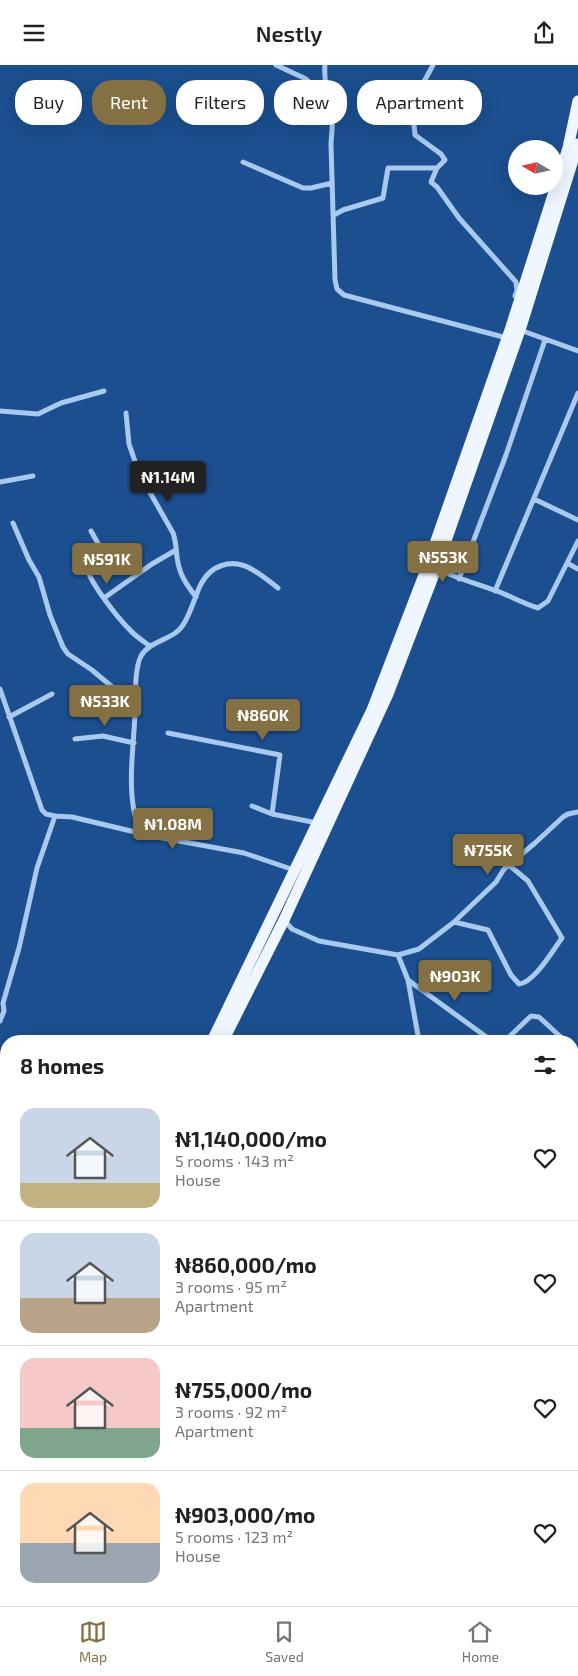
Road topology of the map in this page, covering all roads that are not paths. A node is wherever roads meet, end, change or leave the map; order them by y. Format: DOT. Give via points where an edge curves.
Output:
graph roads {
  1 [pos="276,65"];
  2 [pos="325,65"];
  3 [pos="432,65"];
  4 [pos="307,80"];
  5 [pos="325,80"];
  6 [pos="578,101"];
  7 [pos="333,125"];
  8 [pos="578,149"];
  9 [pos="243,162"];
  10 [pos="437,168"];
  11 [pos="332,183"];
  12 [pos="334,215"];
  13 [pos="520,330"];
  14 [pos="506,337"];
  15 [pos="545,340"];
  16 [pos="578,351"];
  17 [pos="104,391"];
  18 [pos="578,393"];
  19 [pos="0,411"];
  20 [pos="126,413"];
  21 [pos="474,446"];
  22 [pos="32,476"];
  23 [pos="0,482"];
  24 [pos="534,499"];
  25 [pos="578,520"];
  26 [pos="14,523"];
  27 [pos="91,531"];
  28 [pos="578,541"];
  29 [pos="176,550"];
  30 [pos="567,563"];
  31 [pos="436,569"];
  32 [pos="578,569"];
  33 [pos="459,579"];
  34 [pos="278,588"];
  35 [pos="495,591"];
  36 [pos="196,597"];
  37 [pos="104,598"];
  38 [pos="150,646"];
  39 [pos="0,689"];
  40 [pos="52,694"];
  41 [pos="136,707"];
  42 [pos="9,717"];
  43 [pos="168,733"];
  44 [pos="75,739"];
  45 [pos="134,743"];
  46 [pos="252,806"];
  47 [pos="578,812"];
  48 [pos="272,814"];
  49 [pos="54,815"];
  50 [pos="317,823"];
  51 [pos="140,833"];
  52 [pos="509,865"];
  53 [pos="294,870"];
  54 [pos="284,920"];
  55 [pos="454,922"];
  56 [pos="398,955"];
  57 [pos="408,980"];
  58 [pos="2,1002"];
  59 [pos="0,1021"];
  60 [pos="215,1035"];
  61 [pos="226,1035"];
  62 [pos="419,1035"];
  63 [pos="484,1035"];
  64 [pos="511,1035"];
  65 [pos="558,1035"];
  1 -- 4 [label="street"];
  2 -- 5 [label="street"];
  3 -- 10 [label="street" via="412,104 415,135 445,160"];
  6 -- 14 [label="main road" via="568,148"];
  7 -- 11 [label="street"];
  8 -- 13 [label="main road"];
  9 -- 11 [label="street" via="303,188"];
  10 -- 12 [label="street" via="388,168 383,199"];
  10 -- 14 [label="street" via="431,182 516,283"];
  11 -- 12 [label="street"];
  12 -- 14 [label="street" via="335,280 337,289 344,295"];
  13 -- 15 [label="street"];
  13 -- 21 [label="main road"];
  14 -- 21 [label="main road"];
  15 -- 16 [label="street"];
  15 -- 33 [label="street"];
  17 -- 19 [label="street" via="61,403 38,414"];
  18 -- 24 [label="street"];
  20 -- 29 [label="street" via="128,443 139,473 176,539"];
  21 -- 31 [label="main road"];
  21 -- 50 [label="main road" via="380,691"];
  22 -- 23 [label="street"];
  24 -- 25 [label="street"];
  24 -- 35 [label="street"];
  26 -- 41 [label="street" via="39,577 63,647"];
  27 -- 37 [label="street" via="104,554 89,565 88,575"];
  28 -- 30 [label="street"];
  29 -- 36 [label="street" via="180,573"];
  29 -- 37 [label="street"];
  30 -- 32 [label="street"];
  30 -- 35 [label="street" via="548,601 538,608"];
  31 -- 33 [label="street"];
  31 -- 54 [label="main road" via="380,714"];
  33 -- 35 [label="street"];
  34 -- 36 [label="street" via="252,569 226,564 207,574"];
  36 -- 38 [label="street" via="182,627"];
  37 -- 38 [label="street" via="130,630"];
  38 -- 41 [label="street" via="139,663"];
  39 -- 42 [label="street"];
  40 -- 42 [label="street"];
  41 -- 45 [label="street"];
  42 -- 49 [label="street" via="42,810"];
  43 -- 48 [label="street" via="280,755"];
  44 -- 45 [label="street" via="103,736"];
  45 -- 51 [label="street" via="134,810"];
  46 -- 48 [label="street"];
  47 -- 52 [label="street" via="563,817"];
  48 -- 50 [label="street"];
  49 -- 51 [label="street"];
  49 -- 58 [label="street"];
  50 -- 53 [label="main road"];
  51 -- 53 [label="street" via="244,853"];
  52 -- 55 [label="street"];
  52 -- 55 [label="street" via="528,881 562,938 527,982 519,984 511,975 488,930"];
  53 -- 60 [label="main road"];
  54 -- 56 [label="street" via="292,929 319,941"];
  54 -- 61 [label="main road"];
  55 -- 56 [label="street" via="419,949"];
  56 -- 57 [label="street"];
  57 -- 62 [label="street"];
  57 -- 63 [label="street"];
  58 -- 59 [label="street" via="4,1011"];
  64 -- 65 [label="street" via="534,1015"];
}
